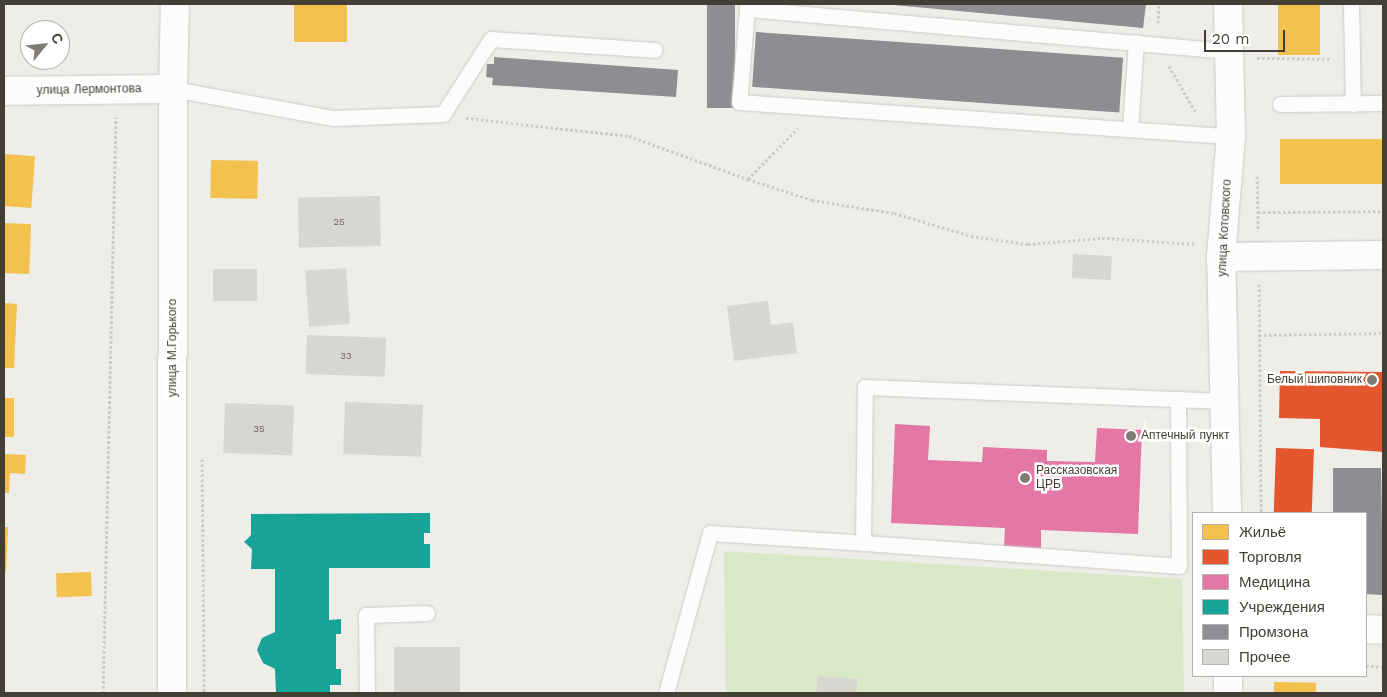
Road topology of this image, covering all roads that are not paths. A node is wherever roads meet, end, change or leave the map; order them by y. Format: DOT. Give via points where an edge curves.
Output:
graph roads {
  1 [pos="175,4"];
  2 [pos="1228,4"];
  3 [pos="1351,4"];
  4 [pos="1136,42"];
  5 [pos="655,50"];
  6 [pos="1229,50"];
  7 [pos="174,89"];
  8 [pos="4,91"];
  9 [pos="1383,103"];
  10 [pos="1280,104"];
  11 [pos="1353,104"];
  12 [pos="1130,129"];
  13 [pos="1231,136"];
  14 [pos="1222,251"];
  15 [pos="1383,255"];
  16 [pos="1178,399"];
  17 [pos="1226,401"];
  18 [pos="1227,512"];
  19 [pos="864,543"];
  20 [pos="427,612"];
  21 [pos="1367,628"];
  22 [pos="1383,630"];
  23 [pos="1228,677"];
  24 [pos="172,693"];
  25 [pos="367,693"];
  26 [pos="666,693"];
  27 [pos="1228,693"];
  1 -- 7 [label="street, улица М.Горького"];
  2 -- 6 [label="street, улица Котовского"];
  3 -- 11 [label="lane"];
  4 -- 6 [label="lane"];
  4 -- 12 [label="lane"];
  4 -- 12 [label="lane" via="746,9 739,102"];
  5 -- 7 [label="lane" via="491,39 443,114 333,118"];
  6 -- 13 [label="street, улица Котовского"];
  7 -- 8 [label="street, улица Лермонтова"];
  7 -- 24 [label="street, улица М.Горького"];
  9 -- 11 [label="lane"];
  10 -- 11 [label="lane"];
  12 -- 13 [label="lane"];
  13 -- 14 [label="street, улица Котовского"];
  14 -- 15 [label="street"];
  14 -- 17 [label="street, улица Котовского"];
  16 -- 17 [label="lane"];
  16 -- 19 [label="lane" via="865,387"];
  16 -- 19 [label="lane" via="1179,566"];
  17 -- 18 [label="street, улица Котовского"];
  19 -- 26 [label="lane" via="710,533"];
  20 -- 25 [label="lane" via="366,615"];
  21 -- 22 [label="street"];
  23 -- 27 [label="street"];
}
